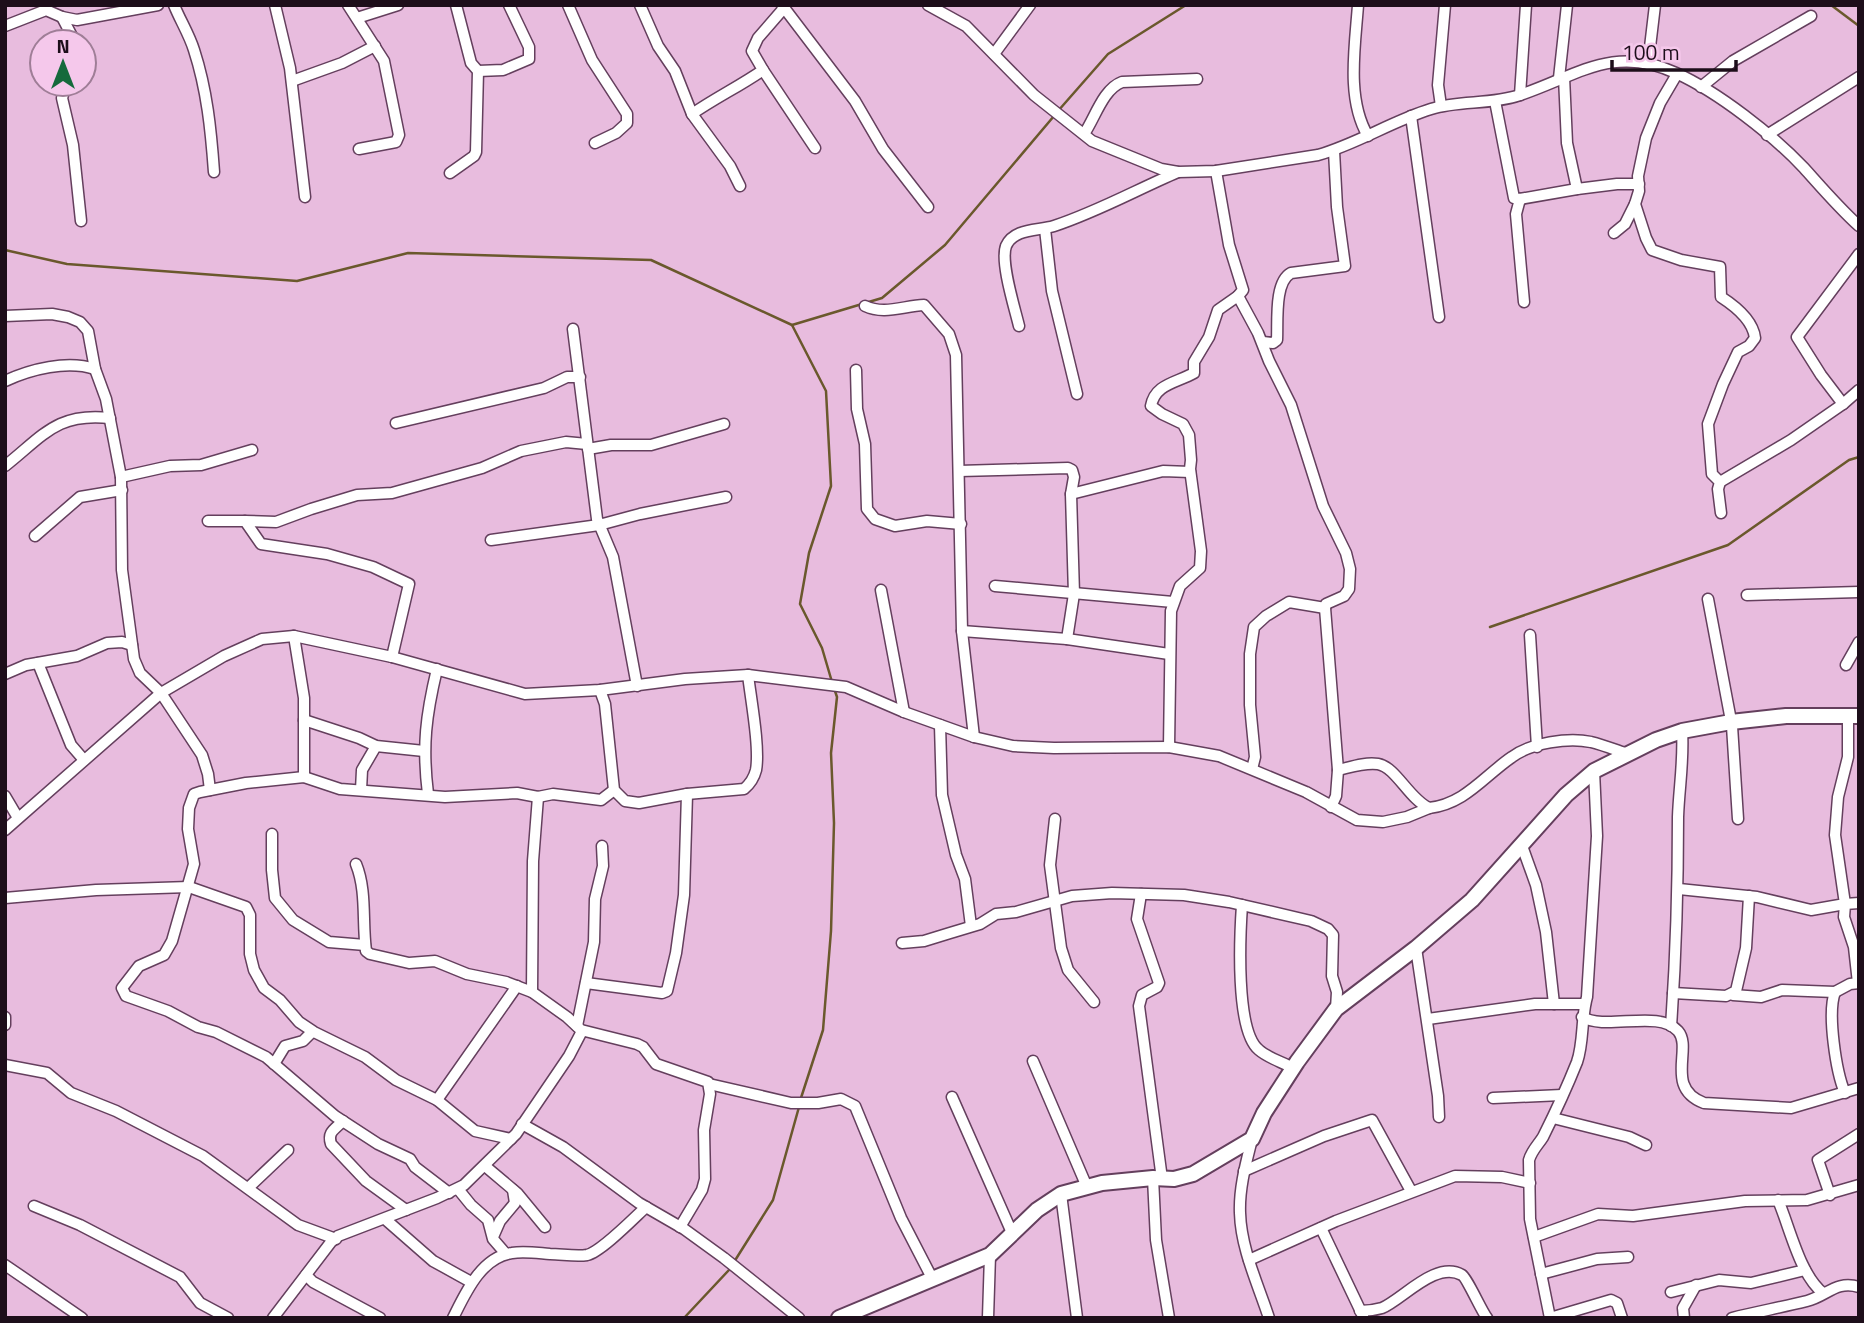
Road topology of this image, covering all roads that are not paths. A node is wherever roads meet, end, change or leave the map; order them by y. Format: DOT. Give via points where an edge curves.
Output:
graph roads {
  1 [pos="158,5"];
  2 [pos="174,5"];
  3 [pos="275,5"];
  4 [pos="348,5"];
  5 [pos="398,5"];
  6 [pos="456,5"];
  7 [pos="509,5"];
  8 [pos="568,5"];
  9 [pos="640,5"];
  10 [pos="928,5"];
  11 [pos="1030,5"];
  12 [pos="1358,5"];
  13 [pos="1446,5"];
  14 [pos="1526,5"];
  15 [pos="1567,5"];
  16 [pos="1655,5"];
  17 [pos="783,7"];
  18 [pos="45,8"];
  19 [pos="1811,16"];
  20 [pos="62,17"];
  21 [pos="357,18"];
  22 [pos="5,26"];
  23 [pos="68,28"];
  24 [pos="374,46"];
  25 [pos="994,54"];
  26 [pos="1648,64"];
  27 [pos="763,70"];
  28 [pos="478,72"];
  29 [pos="1678,74"];
  30 [pos="1858,77"];
  31 [pos="1562,78"];
  32 [pos="1197,79"];
  33 [pos="292,81"];
  34 [pos="1701,87"];
  35 [pos="1520,95"];
  36 [pos="62,98"];
  37 [pos="1494,101"];
  38 [pos="1441,106"];
  39 [pos="692,114"];
  40 [pos="1410,116"];
  41 [pos="1084,134"];
  42 [pos="1766,135"];
  43 [pos="1368,136"];
  44 [pos="595,144"];
  45 [pos="816,148"];
  46 [pos="359,149"];
  47 [pos="1334,151"];
  48 [pos="1216,171"];
  49 [pos="214,172"];
  50 [pos="1178,172"];
  51 [pos="450,173"];
  52 [pos="1639,184"];
  53 [pos="740,186"];
  54 [pos="1577,189"];
  55 [pos="304,197"];
  56 [pos="1521,200"];
  57 [pos="1635,204"];
  58 [pos="928,207"];
  59 [pos="81,221"];
  60 [pos="1859,226"];
  61 [pos="1045,229"];
  62 [pos="1614,233"];
  63 [pos="1859,254"];
  64 [pos="1238,296"];
  65 [pos="1524,302"];
  66 [pos="865,306"];
  67 [pos="5,316"];
  68 [pos="1439,317"];
  69 [pos="1019,326"];
  70 [pos="573,329"];
  71 [pos="1263,342"];
  72 [pos="95,369"];
  73 [pos="856,370"];
  74 [pos="580,377"];
  75 [pos="5,381"];
  76 [pos="1859,390"];
  77 [pos="1077,394"];
  78 [pos="1843,404"];
  79 [pos="110,418"];
  80 [pos="396,423"];
  81 [pos="724,424"];
  82 [pos="588,447"];
  83 [pos="252,450"];
  84 [pos="5,466"];
  85 [pos="959,471"];
  86 [pos="1190,471"];
  87 [pos="121,477"];
  88 [pos="1720,482"];
  89 [pos="122,490"];
  90 [pos="1071,494"];
  91 [pos="726,497"];
  92 [pos="1721,513"];
  93 [pos="208,521"];
  94 [pos="245,521"];
  95 [pos="961,524"];
  96 [pos="599,525"];
  97 [pos="35,536"];
  98 [pos="491,540"];
  99 [pos="995,586"];
  100 [pos="881,590"];
  101 [pos="1859,592"];
  102 [pos="1074,594"];
  103 [pos="1747,595"];
  104 [pos="1708,599"];
  105 [pos="1173,602"];
  106 [pos="1325,608"];
  107 [pos="962,631"];
  108 [pos="1530,635"];
  109 [pos="294,636"];
  110 [pos="1067,639"];
  111 [pos="1859,642"];
  112 [pos="132,645"];
  113 [pos="1169,654"];
  114 [pos="392,657"];
  115 [pos="38,663"];
  116 [pos="1846,665"];
  117 [pos="436,669"];
  118 [pos="5,674"];
  119 [pos="748,675"];
  120 [pos="637,686"];
  121 [pos="600,690"];
  122 [pos="161,693"];
  123 [pos="904,712"];
  124 [pos="1853,715"];
  125 [pos="304,720"];
  126 [pos="1731,722"];
  127 [pos="940,724"];
  128 [pos="1682,731"];
  129 [pos="974,737"];
  130 [pos="376,746"];
  131 [pos="1169,747"];
  132 [pos="1537,747"];
  133 [pos="424,751"];
  134 [pos="1628,754"];
  135 [pos="84,760"];
  136 [pos="1252,769"];
  137 [pos="1338,771"];
  138 [pos="1594,771"];
  139 [pos="304,777"];
  140 [pos="210,790"];
  141 [pos="361,790"];
  142 [pos="614,790"];
  143 [pos="428,794"];
  144 [pos="687,794"];
  145 [pos="5,796"];
  146 [pos="538,797"];
  147 [pos="1331,807"];
  148 [pos="1429,808"];
  149 [pos="18,818"];
  150 [pos="1055,819"];
  151 [pos="1738,819"];
  152 [pos="5,830"];
  153 [pos="272,834"];
  154 [pos="602,846"];
  155 [pos="1522,846"];
  156 [pos="356,864"];
  157 [pos="189,887"];
  158 [pos="1679,888"];
  159 [pos="1141,894"];
  160 [pos="1749,896"];
  161 [pos="5,898"];
  162 [pos="1056,901"];
  163 [pos="1859,903"];
  164 [pos="1845,904"];
  165 [pos="1242,905"];
  166 [pos="971,926"];
  167 [pos="902,943"];
  168 [pos="365,945"];
  169 [pos="1416,948"];
  170 [pos="586,983"];
  171 [pos="1858,983"];
  172 [pos="516,986"];
  173 [pos="531,992"];
  174 [pos="1835,992"];
  175 [pos="1673,993"];
  176 [pos="1733,995"];
  177 [pos="1094,1002"];
  178 [pos="1554,1004"];
  179 [pos="1585,1004"];
  180 [pos="1336,1009"];
  181 [pos="5,1017"];
  182 [pos="1582,1017"];
  183 [pos="1428,1019"];
  184 [pos="5,1025"];
  185 [pos="1671,1026"];
  186 [pos="580,1029"];
  187 [pos="312,1032"];
  188 [pos="1032,1061"];
  189 [pos="274,1064"];
  190 [pos="5,1065"];
  191 [pos="1293,1068"];
  192 [pos="709,1084"];
  193 [pos="1859,1088"];
  194 [pos="1845,1094"];
  195 [pos="1562,1095"];
  196 [pos="952,1097"];
  197 [pos="1493,1098"];
  198 [pos="436,1100"];
  199 [pos="1439,1117"];
  200 [pos="1553,1118"];
  201 [pos="343,1121"];
  202 [pos="522,1124"];
  203 [pos="1859,1134"];
  204 [pos="511,1139"];
  205 [pos="1252,1139"];
  206 [pos="1646,1145"];
  207 [pos="288,1150"];
  208 [pos="485,1166"];
  209 [pos="1244,1171"];
  210 [pos="1158,1179"];
  211 [pos="1530,1182"];
  212 [pos="1859,1185"];
  213 [pos="1087,1187"];
  214 [pos="248,1188"];
  215 [pos="513,1189"];
  216 [pos="454,1191"];
  217 [pos="1411,1191"];
  218 [pos="1061,1194"];
  219 [pos="1830,1195"];
  220 [pos="1778,1200"];
  221 [pos="34,1206"];
  222 [pos="646,1208"];
  223 [pos="406,1210"];
  224 [pos="385,1219"];
  225 [pos="545,1227"];
  226 [pos="680,1227"];
  227 [pos="1321,1228"];
  228 [pos="1013,1235"];
  229 [pos="493,1237"];
  230 [pos="1534,1237"];
  231 [pos="336,1239"];
  232 [pos="506,1254"];
  233 [pos="990,1255"];
  234 [pos="1628,1257"];
  235 [pos="1250,1260"];
  236 [pos="5,1265"];
  237 [pos="1805,1270"];
  238 [pos="1541,1274"];
  239 [pos="306,1275"];
  240 [pos="932,1278"];
  241 [pos="471,1282"];
  242 [pos="1696,1285"];
  243 [pos="1858,1285"];
  244 [pos="1671,1292"];
  245 [pos="1823,1293"];
  246 [pos="1362,1315"];
  247 [pos="82,1318"];
  248 [pos="229,1318"];
  249 [pos="273,1318"];
  250 [pos="380,1318"];
  251 [pos="453,1318"];
  252 [pos="799,1318"];
  253 [pos="839,1318"];
  254 [pos="988,1318"];
  255 [pos="1077,1318"];
  256 [pos="1169,1318"];
  257 [pos="1269,1318"];
  258 [pos="1487,1318"];
  259 [pos="1622,1318"];
  260 [pos="1684,1318"];
  261 [pos="1732,1318"];
  1 -- 20 [label="street" via="78,20"];
  2 -- 49 [label="street" via="205,88"];
  3 -- 33 [label="street"];
  4 -- 21 [label="street"];
  5 -- 21 [label="street"];
  6 -- 28 [label="street" via="471,63"];
  7 -- 28 [label="street" via="529,47 529,59 503,70"];
  8 -- 44 [label="street" via="592,60 627,114 627,123"];
  9 -- 39 [label="street"];
  10 -- 25 [label="street" via="966,26"];
  11 -- 25 [label="street"];
  12 -- 43 [label="street" via="1355,90"];
  13 -- 38 [label="street" via="1438,85"];
  14 -- 35 [label="street"];
  15 -- 31 [label="street"];
  16 -- 26 [label="street"];
  17 -- 27 [label="street" via="752,51"];
  17 -- 58 [label="street"];
  18 -- 20 [label="street"];
  18 -- 22 [label="street"];
  19 -- 34 [label="street" via="1733,61"];
  20 -- 23 [label="street"];
  21 -- 24 [label="street"];
  24 -- 33 [label="street"];
  24 -- 46 [label="street" via="384,61 399,140"];
  25 -- 41 [label="street" via="1034,95"];
  26 -- 29 [label="street"];
  26 -- 31 [label="street" via="1600,64"];
  27 -- 39 [label="street"];
  27 -- 45 [label="street"];
  28 -- 51 [label="street" via="476,152"];
  29 -- 34 [label="street"];
  29 -- 52 [label="street" via="1650,128"];
  30 -- 42 [label="street"];
  31 -- 35 [label="street"];
  31 -- 54 [label="street" via="1567,143"];
  32 -- 41 [label="street" via="1116,84"];
  33 -- 55 [label="street"];
  34 -- 42 [label="street"];
  35 -- 37 [label="street"];
  36 -- 59 [label="street" via="73,145"];
  37 -- 38 [label="street"];
  37 -- 56 [label="street" via="1511,193"];
  38 -- 40 [label="street"];
  39 -- 53 [label="street"];
  40 -- 43 [label="street"];
  40 -- 68 [label="street"];
  41 -- 50 [label="street" via="1112,150"];
  42 -- 60 [label="street"];
  43 -- 47 [label="street"];
  47 -- 48 [label="street"];
  47 -- 71 [label="street" via="1345,266 1285,276 1276,340"];
  48 -- 50 [label="street"];
  48 -- 64 [label="street" via="1229,245 1243,290"];
  50 -- 61 [label="street" via="1094,212"];
  52 -- 54 [label="street"];
  52 -- 57 [label="street"];
  54 -- 56 [label="street"];
  56 -- 65 [label="street" via="1516,214"];
  57 -- 62 [label="street" via="1625,224"];
  57 -- 88 [label="street" via="1653,250 1720,267 1721,297 1754,328 1755,338 1738,352 1708,424 1712,474"];
  61 -- 69 [label="street" via="1020,233 1006,246 1004,258"];
  61 -- 77 [label="street" via="1052,291"];
  63 -- 78 [label="street" via="1797,337"];
  64 -- 71 [label="street"];
  64 -- 86 [label="street" via="1218,310 1194,362 1194,373 1157,389 1152,399 1151,406 1183,424 1189,435"];
  66 -- 85 [label="street" via="878,312 924,305 949,334 957,355"];
  67 -- 72 [label="street" via="52,314 80,322 88,331"];
  70 -- 74 [label="street"];
  71 -- 106 [label="street" via="1291,405 1323,506 1350,569 1349,589"];
  72 -- 75 [label="street" via="77,365 31,371"];
  72 -- 79 [label="street"];
  73 -- 95 [label="street" via="867,509 875,519 895,526 927,521"];
  74 -- 80 [label="street"];
  74 -- 82 [label="street"];
  76 -- 78 [label="street"];
  78 -- 88 [label="street"];
  79 -- 84 [label="street" via="88,416 52,427"];
  79 -- 87 [label="street"];
  81 -- 82 [label="street" via="651,446"];
  82 -- 94 [label="street" via="566,442 522,451 469,472 392,493 357,495 276,522"];
  82 -- 96 [label="street"];
  83 -- 87 [label="street" via="201,465 170,466"];
  85 -- 90 [label="street" via="1068,468 1074,477"];
  85 -- 95 [label="street"];
  86 -- 90 [label="street" via="1163,471"];
  86 -- 105 [label="street" via="1200,565 1180,586"];
  87 -- 89 [label="street"];
  88 -- 92 [label="street"];
  89 -- 97 [label="street" via="80,497"];
  89 -- 112 [label="street" via="122,570"];
  90 -- 102 [label="street"];
  91 -- 96 [label="street"];
  93 -- 94 [label="street"];
  94 -- 114 [label="street" via="261,544 327,554 373,567 409,584"];
  95 -- 107 [label="street"];
  96 -- 98 [label="street"];
  96 -- 120 [label="street" via="613,557"];
  99 -- 102 [label="street"];
  100 -- 123 [label="street"];
  101 -- 103 [label="street"];
  102 -- 105 [label="street"];
  102 -- 110 [label="street"];
  104 -- 126 [label="street"];
  105 -- 113 [label="street"];
  106 -- 136 [label="street" via="1289,602 1254,627 1250,654"];
  106 -- 137 [label="street"];
  107 -- 110 [label="street"];
  107 -- 129 [label="street"];
  108 -- 132 [label="street"];
  109 -- 114 [label="street"];
  109 -- 122 [label="street" via="262,639"];
  109 -- 125 [label="street"];
  110 -- 113 [label="street"];
  111 -- 116 [label="street"];
  112 -- 115 [label="street" via="107,643 76,656"];
  112 -- 122 [label="street" via="140,673"];
  113 -- 131 [label="street"];
  114 -- 117 [label="street"];
  115 -- 118 [label="street"];
  115 -- 135 [label="street" via="71,745"];
  117 -- 121 [label="street" via="525,694"];
  117 -- 133 [label="street"];
  119 -- 120 [label="street"];
  119 -- 123 [label="street" via="846,687"];
  119 -- 144 [label="street" via="754,778 744,789"];
  120 -- 121 [label="street"];
  121 -- 142 [label="street"];
  122 -- 135 [label="street"];
  122 -- 140 [label="street" via="202,755"];
  123 -- 127 [label="street"];
  124 -- 126 [label="street"];
  124 -- 164 [label="street" via="1835,835"];
  125 -- 130 [label="street"];
  125 -- 139 [label="street"];
  126 -- 128 [label="street"];
  126 -- 151 [label="street"];
  127 -- 129 [label="street"];
  127 -- 166 [label="street" via="942,795 965,879"];
  128 -- 134 [label="street"];
  128 -- 158 [label="street"];
  129 -- 131 [label="street" via="1040,748"];
  130 -- 133 [label="street"];
  130 -- 141 [label="street" via="362,770"];
  131 -- 136 [label="street" via="1219,756"];
  132 -- 134 [label="street" via="1591,742"];
  132 -- 148 [label="street" via="1513,756 1462,797"];
  133 -- 143 [label="street"];
  134 -- 138 [label="street"];
  135 -- 149 [label="street"];
  136 -- 147 [label="street"];
  137 -- 147 [label="street"];
  137 -- 148 [label="street" via="1381,764 1415,800"];
  138 -- 155 [label="street" via="1566,795"];
  138 -- 179 [label="street" via="1597,836"];
  139 -- 140 [label="street"];
  139 -- 141 [label="street" via="340,789"];
  140 -- 157 [label="street" via="194,794 188,808 194,864"];
  141 -- 143 [label="street"];
  142 -- 144 [label="street" via="632,803"];
  142 -- 146 [label="street" via="601,800 553,794"];
  143 -- 146 [label="street"];
  144 -- 170 [label="street" via="684,895 667,991"];
  145 -- 149 [label="street"];
  146 -- 173 [label="street"];
  147 -- 148 [label="street" via="1357,820 1383,822"];
  149 -- 152 [label="street"];
  150 -- 162 [label="street" via="1050,865"];
  153 -- 168 [label="street" via="275,898 293,920 329,942"];
  154 -- 170 [label="street"];
  155 -- 169 [label="street" via="1472,900"];
  155 -- 178 [label="street" via="1546,932"];
  156 -- 168 [label="street" via="362,877"];
  157 -- 161 [label="street"];
  157 -- 187 [label="street" via="248,909 251,962 262,986"];
  157 -- 189 [label="street" via="164,955 139,966 122,988 126,996 216,1032"];
  158 -- 160 [label="street"];
  158 -- 175 [label="street"];
  159 -- 162 [label="street" via="1087,894"];
  159 -- 165 [label="street" via="1184,895"];
  159 -- 210 [label="street" via="1137,919 1159,983 1142,995 1139,1006"];
  160 -- 164 [label="street" via="1811,910"];
  160 -- 176 [label="street" via="1746,948"];
  162 -- 166 [label="street" via="996,914"];
  162 -- 177 [label="street" via="1068,970"];
  163 -- 164 [label="street"];
  164 -- 171 [label="street"];
  165 -- 180 [label="street" via="1311,921 1331,932"];
  165 -- 191 [label="street" via="1239,951 1246,1030 1259,1050"];
  166 -- 167 [label="street" via="925,941"];
  168 -- 172 [label="street" via="370,954 410,962 435,961"];
  169 -- 180 [label="street"];
  169 -- 183 [label="street"];
  170 -- 186 [label="street"];
  171 -- 174 [label="street"];
  172 -- 173 [label="street"];
  172 -- 198 [label="street"];
  173 -- 186 [label="street"];
  174 -- 176 [label="street"];
  174 -- 194 [label="street" via="1831,1010"];
  175 -- 176 [label="street"];
  175 -- 185 [label="street"];
  178 -- 179 [label="street"];
  178 -- 183 [label="street"];
  179 -- 182 [label="street"];
  180 -- 191 [label="street"];
  181 -- 184 [label="street"];
  182 -- 185 [label="street" via="1593,1023 1635,1020"];
  182 -- 195 [label="street" via="1578,1060"];
  183 -- 199 [label="street"];
  185 -- 194 [label="street" via="1681,1037 1685,1088 1699,1101 1791,1108"];
  186 -- 192 [label="street" via="637,1044 656,1064"];
  186 -- 202 [label="street" via="569,1056"];
  187 -- 189 [label="street" via="303,1041 285,1046"];
  187 -- 198 [label="street"];
  188 -- 213 [label="street"];
  189 -- 201 [label="street"];
  190 -- 214 [label="street" via="47,1073 71,1094 178,1142"];
  191 -- 205 [label="street"];
  192 -- 226 [label="street" via="705,1179"];
  192 -- 240 [label="street" via="791,1103 841,1099 855,1106 901,1218"];
  193 -- 194 [label="street"];
  195 -- 197 [label="street"];
  195 -- 200 [label="street"];
  196 -- 228 [label="street"];
  198 -- 204 [label="street" via="475,1131"];
  200 -- 206 [label="street"];
  200 -- 211 [label="street" via="1531,1152"];
  201 -- 216 [label="street" via="410,1159 415,1167"];
  201 -- 223 [label="street" via="330,1133 331,1144 366,1181"];
  202 -- 204 [label="street"];
  202 -- 222 [label="street" via="563,1147"];
  203 -- 219 [label="street" via="1818,1160"];
  204 -- 208 [label="street"];
  205 -- 209 [label="street"];
  205 -- 210 [label="street" via="1193,1174"];
  207 -- 214 [label="street"];
  208 -- 215 [label="street"];
  208 -- 216 [label="street"];
  209 -- 217 [label="street" via="1372,1119"];
  209 -- 235 [label="street" via="1240,1215"];
  210 -- 213 [label="street"];
  210 -- 256 [label="street" via="1156,1240"];
  211 -- 217 [label="street" via="1455,1175"];
  211 -- 230 [label="street" via="1528,1208"];
  212 -- 219 [label="street"];
  213 -- 218 [label="street"];
  214 -- 231 [label="street" via="298,1225"];
  215 -- 225 [label="street"];
  215 -- 229 [label="street" via="515,1203"];
  216 -- 223 [label="street"];
  216 -- 229 [label="street" via="488,1220"];
  217 -- 227 [label="street"];
  218 -- 228 [label="street"];
  218 -- 255 [label="street"];
  219 -- 220 [label="street"];
  220 -- 230 [label="street" via="1633,1216 1598,1214"];
  220 -- 237 [label="street"];
  221 -- 248 [label="street" via="180,1277 200,1303"];
  222 -- 226 [label="street"];
  222 -- 232 [label="street" via="587,1255"];
  223 -- 224 [label="street"];
  224 -- 231 [label="street"];
  224 -- 241 [label="street" via="433,1261"];
  226 -- 252 [label="street"];
  227 -- 235 [label="street"];
  227 -- 246 [label="street"];
  228 -- 233 [label="street"];
  229 -- 232 [label="street"];
  230 -- 238 [label="street"];
  231 -- 239 [label="street"];
  232 -- 241 [label="street"];
  233 -- 240 [label="street"];
  233 -- 254 [label="street"];
  234 -- 238 [label="street" via="1597,1259"];
  235 -- 257 [label="street"];
  236 -- 247 [label="street"];
  237 -- 242 [label="street" via="1751,1283 1719,1280"];
  237 -- 245 [label="street"];
  238 -- 259 [label="street" via="1550,1318 1611,1300 1617,1303"];
  239 -- 249 [label="street"];
  239 -- 250 [label="street"];
  240 -- 253 [label="street"];
  241 -- 251 [label="street"];
  242 -- 244 [label="street"];
  242 -- 260 [label="street" via="1683,1308"];
  243 -- 245 [label="street"];
  245 -- 261 [label="street" via="1812,1300"];
  246 -- 258 [label="street" via="1385,1307 1416,1284 1450,1272 1463,1275"];
}
